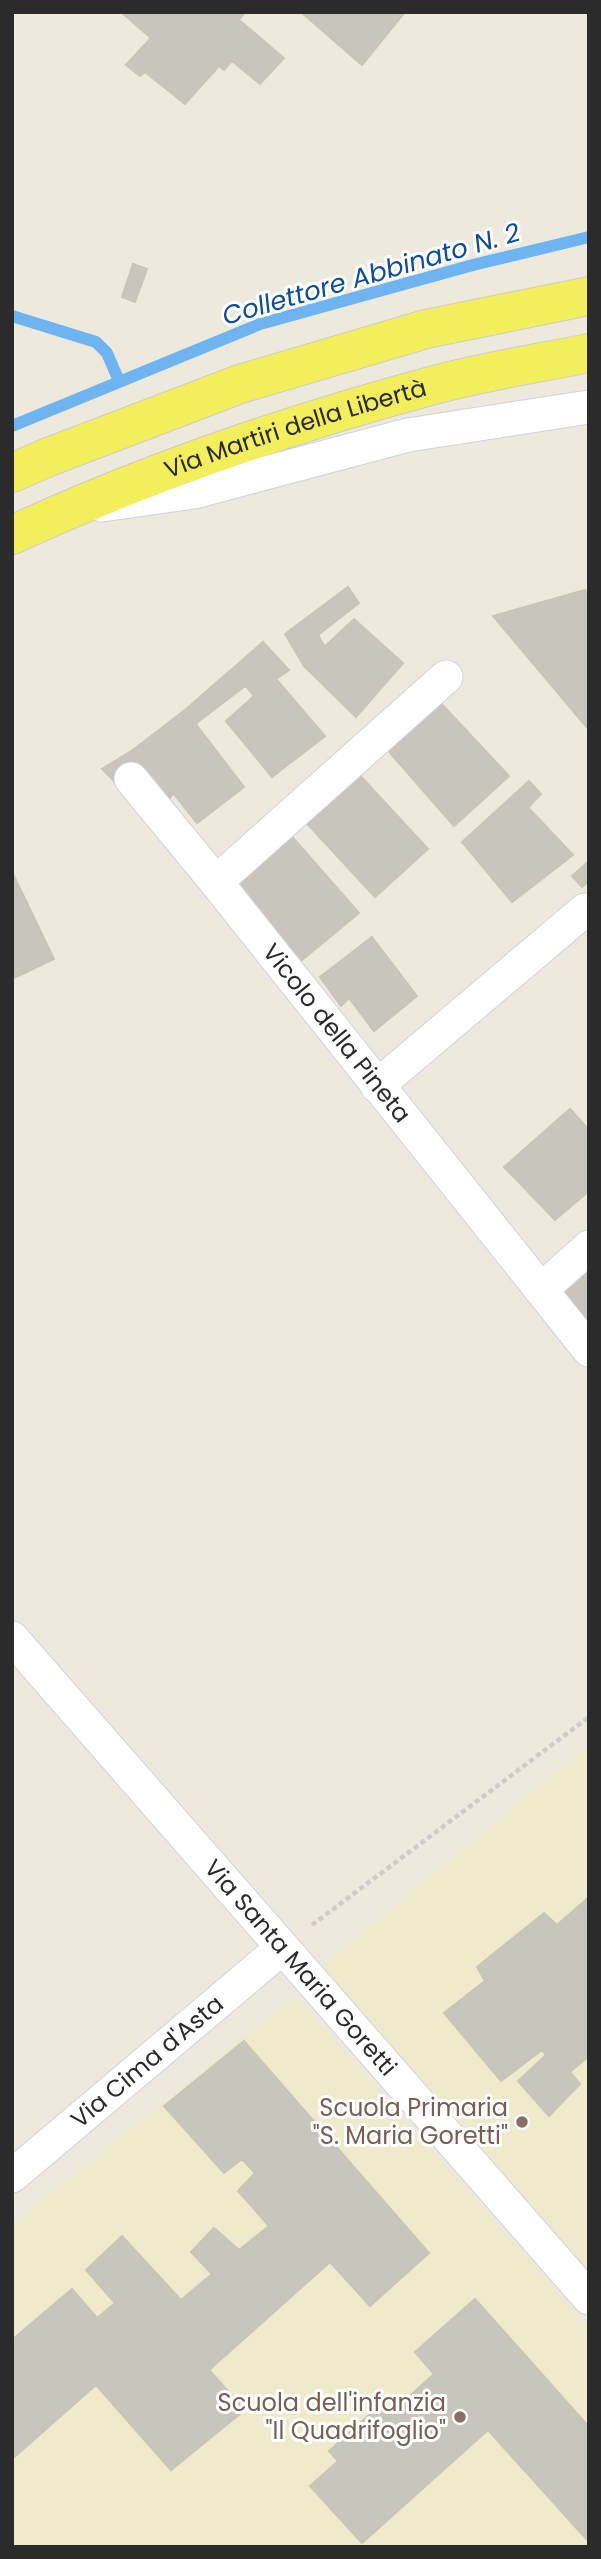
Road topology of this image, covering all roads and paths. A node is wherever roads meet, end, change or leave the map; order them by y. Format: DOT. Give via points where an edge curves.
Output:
graph roads {
  1 [pos="589,296"];
  2 [pos="589,353"];
  3 [pos="589,407"];
  4 [pos="12,474"];
  5 [pos="68,509"];
  6 [pos="12,535"];
  7 [pos="446,677"];
  8 [pos="131,779"];
  9 [pos="216,881"];
  10 [pos="585,910"];
  11 [pos="377,1086"];
  12 [pos="589,1247"];
  13 [pos="541,1290"];
  14 [pos="589,1350"];
  15 [pos="12,1638"];
  16 [pos="589,1717"];
  17 [pos="282,1948"];
  18 [pos="12,2176"];
  19 [pos="589,2298"];
  1 -- 4 [label="main road" via="426,329 240,384"];
  2 -- 5 [label="main road, Via Martiri della Libertà" via="440,383 257,437"];
  3 -- 5 [label="street" via="408,435 194,492"];
  5 -- 6 [label="main road, Via Martiri della Libertà"];
  7 -- 9 [label="street"];
  8 -- 9 [label="street, Vicolo della Pineta"];
  9 -- 11 [label="street, Vicolo della Pineta"];
  10 -- 11 [label="street"];
  11 -- 13 [label="street, Vicolo della Pineta"];
  12 -- 13 [label="street"];
  13 -- 14 [label="street, Vicolo della Pineta"];
  15 -- 17 [label="street, Via Santa Maria Goretti"];
  16 -- 17 [label="path"];
  17 -- 18 [label="street, Via Cima d'Asta"];
  17 -- 19 [label="street, Via Santa Maria Goretti"];
}
